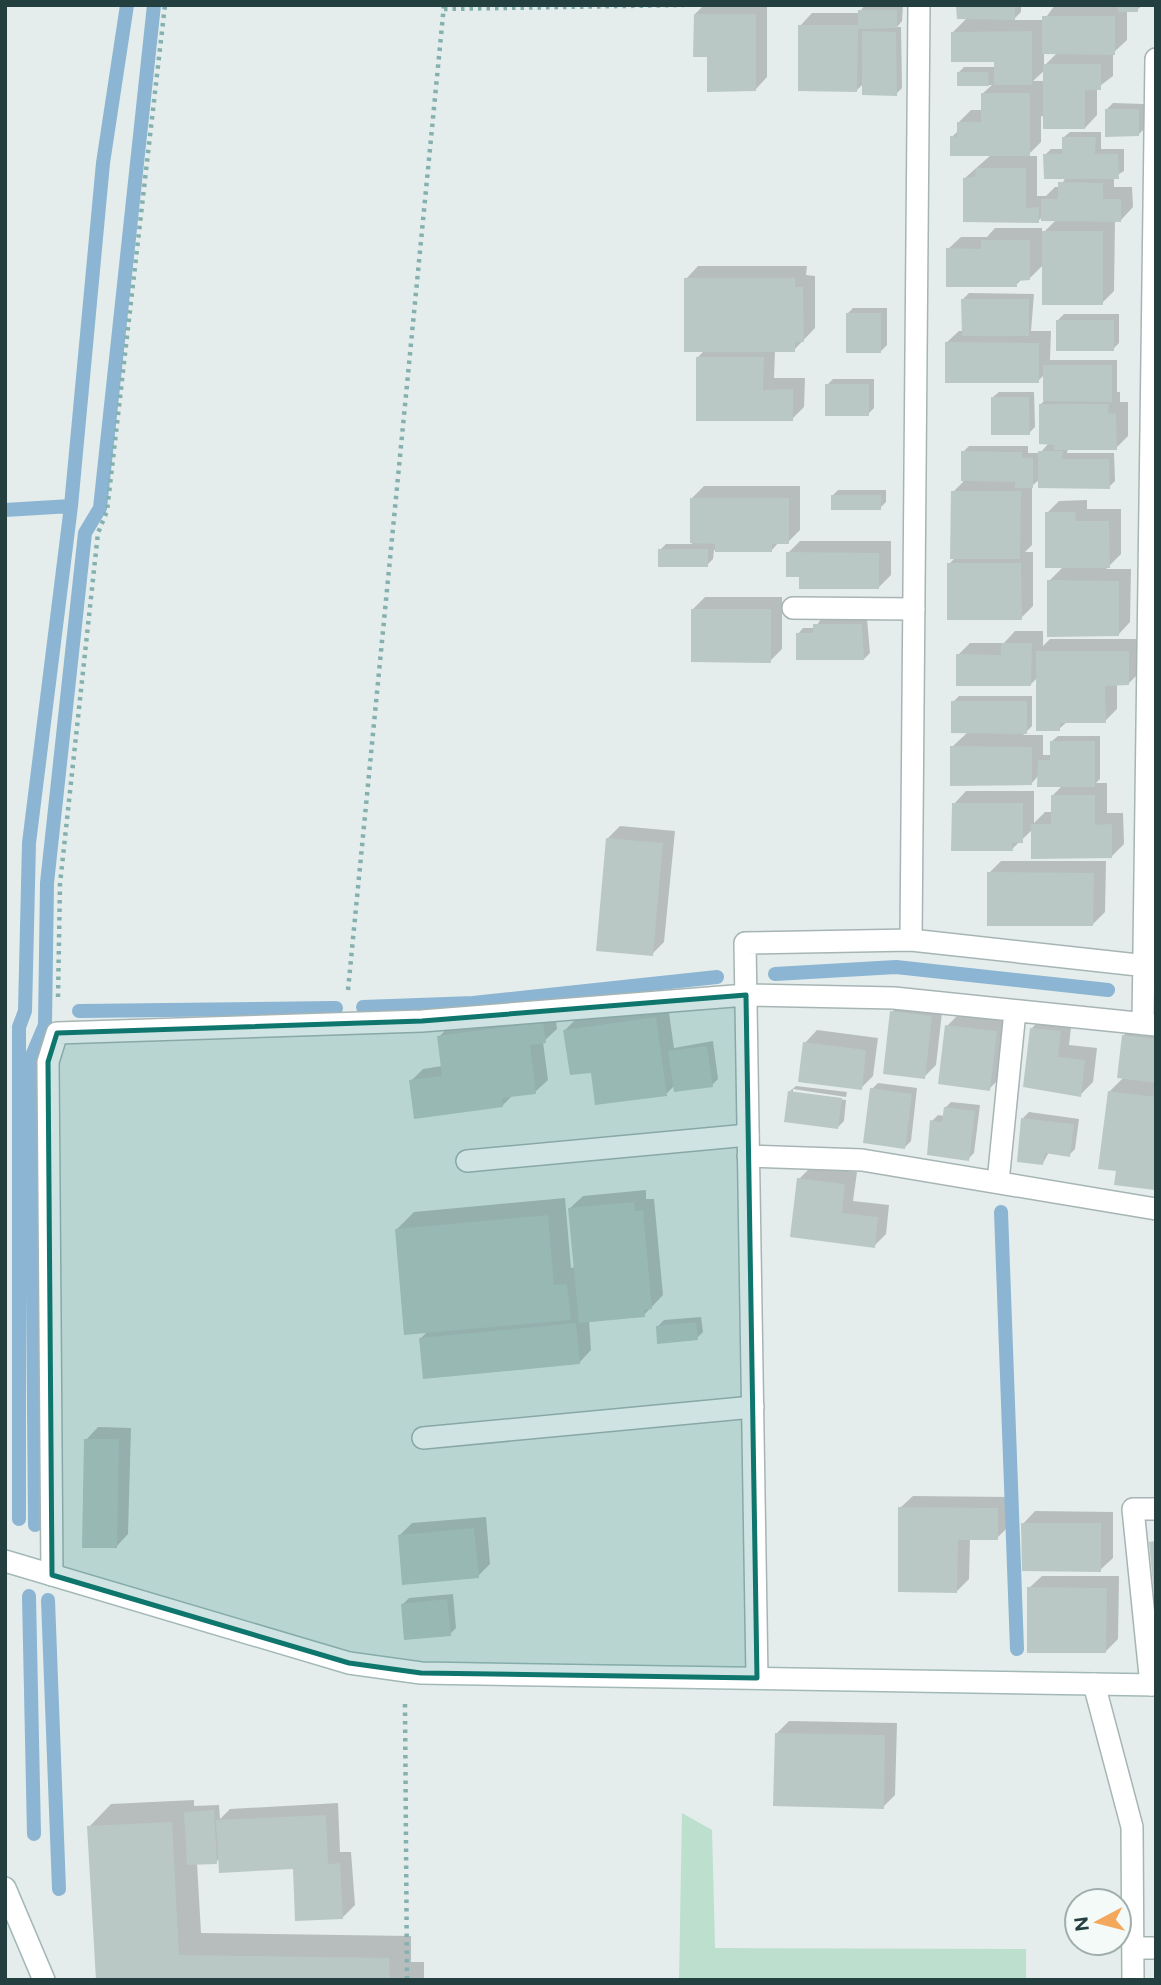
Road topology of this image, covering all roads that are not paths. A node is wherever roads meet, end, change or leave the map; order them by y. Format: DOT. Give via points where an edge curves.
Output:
graph roads {
  1 [pos="919,5"];
  2 [pos="1156,59"];
  3 [pos="793,608"];
  4 [pos="914,608"];
  5 [pos="911,940"];
  6 [pos="1150,967"];
  7 [pos="746,995"];
  8 [pos="1015,1011"];
  9 [pos="1150,1024"];
  10 [pos="748,1146"];
  11 [pos="467,1161"];
  12 [pos="998,1182"];
  13 [pos="1156,1209"];
  14 [pos="753,1407"];
  15 [pos="423,1438"];
  16 [pos="1156,1509"];
  17 [pos="5,1561"];
  18 [pos="52,1575"];
  19 [pos="757,1678"];
  20 [pos="1094,1684"];
  21 [pos="1153,1685"];
  22 [pos="1132,1887"];
  23 [pos="5,1888"];
  24 [pos="1133,1948"];
  25 [pos="1156,1948"];
  26 [pos="1133,1957"];
  27 [pos="44,1980"];
  28 [pos="1133,1980"];
  1 -- 4 [label="street"];
  2 -- 6 [label="street"];
  3 -- 4 [label="street"];
  4 -- 5 [label="street"];
  5 -- 6 [label="street"];
  5 -- 7 [label="street" via="745,943"];
  6 -- 9 [label="street"];
  7 -- 8 [label="street" via="894,998"];
  7 -- 10 [label="street"];
  7 -- 18 [label="street" via="422,1021 57,1033 47,1062"];
  8 -- 9 [label="street"];
  8 -- 12 [label="street"];
  10 -- 11 [label="street"];
  10 -- 12 [label="street"];
  10 -- 14 [label="street"];
  12 -- 13 [label="street"];
  14 -- 15 [label="street"];
  14 -- 19 [label="street"];
  16 -- 21 [label="street" via="1133,1509"];
  17 -- 18 [label="street"];
  18 -- 19 [label="street" via="349,1663 405,1671"];
  19 -- 20 [label="street"];
  20 -- 21 [label="street"];
  20 -- 22 [label="street" via="1132,1827"];
  23 -- 27 [label="street"];
  24 -- 25 [label="street"];
  26 -- 28 [label="street"];
}
